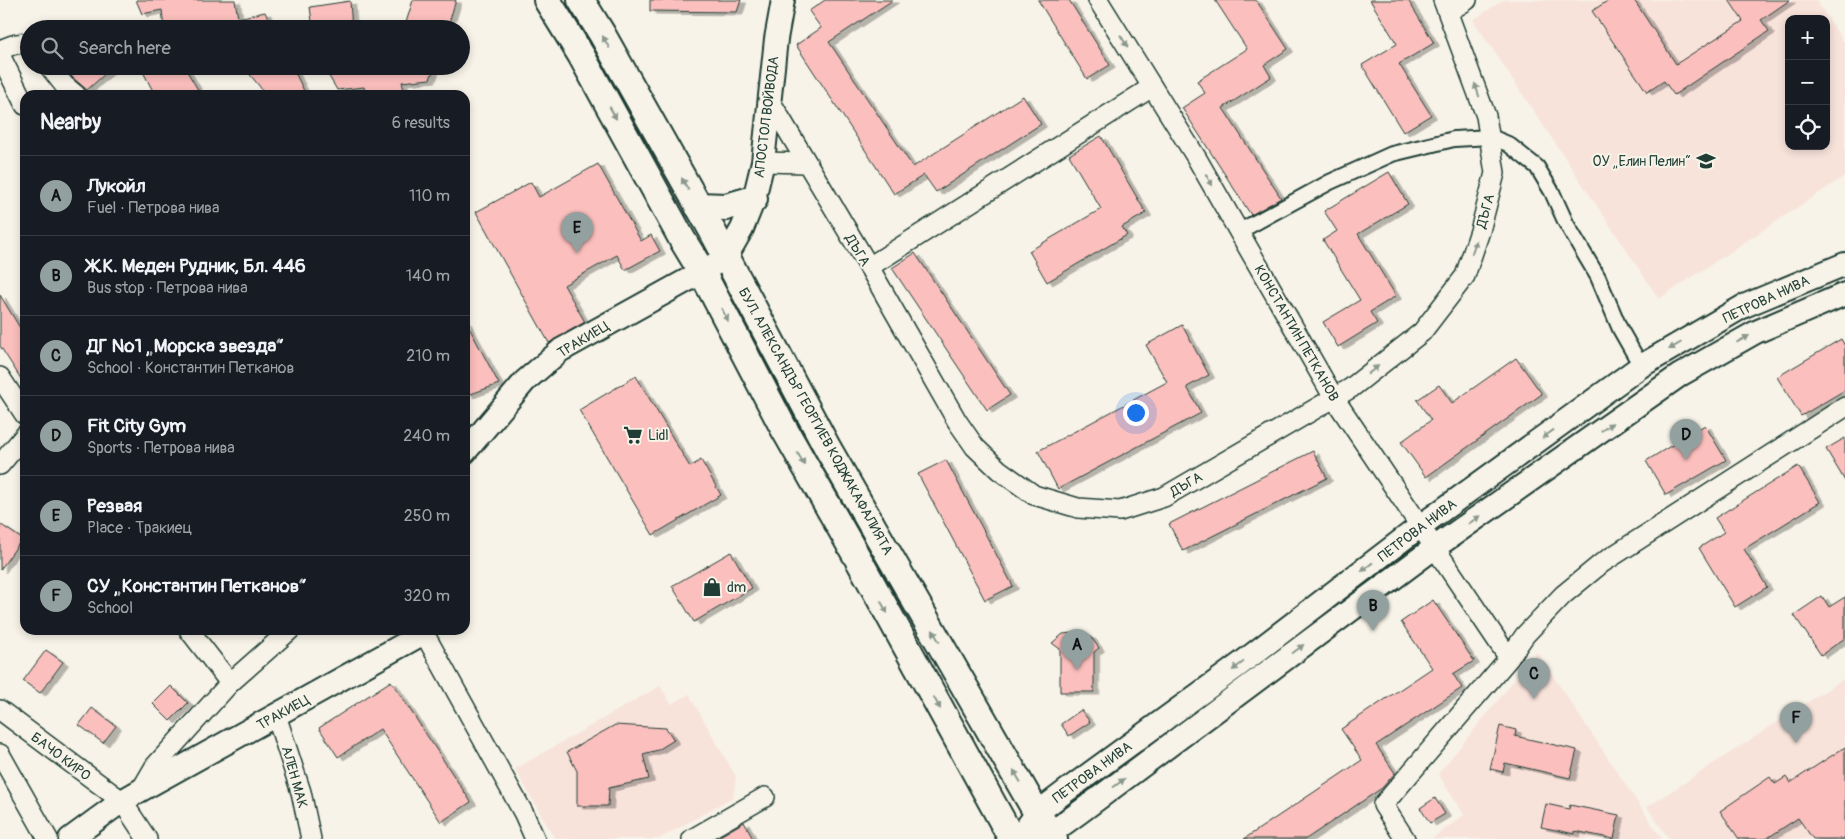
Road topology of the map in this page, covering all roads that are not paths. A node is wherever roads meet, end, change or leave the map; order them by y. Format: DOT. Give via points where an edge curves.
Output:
graph roads {
  1 [pos="547,0"];
  2 [pos="581,0"];
  3 [pos="783,0"];
  4 [pos="1098,0"];
  5 [pos="1467,0"];
  6 [pos="1446,6"];
  7 [pos="20,44"];
  8 [pos="0,50"];
  9 [pos="0,55"];
  10 [pos="56,75"];
  11 [pos="1152,88"];
  12 [pos="70,90"];
  13 [pos="20,95"];
  14 [pos="769,99"];
  15 [pos="1490,137"];
  16 [pos="765,139"];
  17 [pos="795,143"];
  18 [pos="763,162"];
  19 [pos="806,163"];
  20 [pos="754,199"];
  21 [pos="698,206"];
  22 [pos="1238,232"];
  23 [pos="726,257"];
  24 [pos="1845,264"];
  25 [pos="869,267"];
  26 [pos="702,272"];
  27 [pos="1845,294"];
  28 [pos="1641,366"];
  29 [pos="0,377"];
  30 [pos="1334,398"];
  31 [pos="20,407"];
  32 [pos="1845,407"];
  33 [pos="20,441"];
  34 [pos="470,446"];
  35 [pos="0,465"];
  36 [pos="1419,527"];
  37 [pos="1434,548"];
  38 [pos="193,635"];
  39 [pos="284,635"];
  40 [pos="418,635"];
  41 [pos="425,635"];
  42 [pos="1508,658"];
  43 [pos="230,683"];
  44 [pos="0,710"];
  45 [pos="276,715"];
  46 [pos="0,754"];
  47 [pos="141,790"];
  48 [pos="765,798"];
  49 [pos="122,801"];
  50 [pos="1043,831"];
  51 [pos="48,839"];
  52 [pos="70,839"];
  53 [pos="147,839"];
  54 [pos="311,839"];
  55 [pos="535,839"];
  56 [pos="692,839"];
  57 [pos="1012,839"];
  58 [pos="1018,839"];
  59 [pos="1405,839"];
  1 -- 26 [label="main road, БУЛ. АЛЕКСАНДЪР ГЕОРГИЕВ КОДЖАКАФАЛИЯТА, one-way"];
  21 -- 2 [label="main road, БУЛ. АЛЕКСАНДЪР ГЕОРГИЕВ КОДЖАКАФАЛИЯТА, one-way"];
  3 -- 14 [label="street, АПОСТОЛ ВОЙВОДА"];
  4 -- 11 [label="street, КОНСТАНТИН ПЕТКАНОВ, one-way"];
  5 -- 6 [label="street"];
  15 -- 6 [label="street, ДЪГА, one-way" via="1486,116"];
  7 -- 8 [label="street"];
  9 -- 13 [label="street"];
  10 -- 12 [label="street"];
  11 -- 22 [label="street, КОНСТАНТИН ПЕТКАНОВ, one-way"];
  11 -- 25 [label="street"];
  14 -- 16 [label="street, АПОСТОЛ ВОЙВОДА"];
  14 -- 17 [label="street, ДЪГА"];
  15 -- 22 [label="street" via="1454,139 1392,154 1330,182"];
  15 -- 28 [label="street" via="1508,144 1537,167 1598,277 1620,329"];
  30 -- 15 [label="street, ДЪГА, one-way" via="1422,332 1465,276 1495,173"];
  16 -- 17 [label="street"];
  16 -- 18 [label="street, АПОСТОЛ ВОЙВОДА"];
  17 -- 19 [label="street, ДЪГА"];
  18 -- 19 [label="street"];
  18 -- 20 [label="street, АПОСТОЛ ВОЙВОДА"];
  19 -- 25 [label="street, ДЪГА"];
  20 -- 21 [label="main road" via="726,207"];
  20 -- 23 [label="street, АПОСТОЛ ВОЙВОДА"];
  21 -- 23 [label="main road, БУЛ. АЛЕКСАНДЪР ГЕОРГИЕВ КОДЖАКАФАЛИЯТА"];
  22 -- 30 [label="street, КОНСТАНТИН ПЕТКАНОВ"];
  23 -- 26 [label="street, ТРАКИЕЦ"];
  50 -- 23 [label="main road, БУЛ. АЛЕКСАНДЪР ГЕОРГИЕВ КОДЖАКАФАЛИЯТА, one-way" via="827,446"];
  24 -- 28 [label="street, ПЕТРОВА НИВА, one-way" via="1744,306"];
  25 -- 30 [label="street, ДЪГА" via="975,446 999,470 1034,495 1078,508 1120,511 1164,497"];
  26 -- 34 [label="street, ТРАКИЕЦ" via="561,350 525,382"];
  26 -- 57 [label="main road, БУЛ. АЛЕКСАНДЪР ГЕОРГИЕВ КОДЖАКАФАЛИЯТА, one-way" via="783,427"];
  37 -- 27 [label="street, ПЕТРОВА НИВА, one-way" via="1680,375 1756,332"];
  28 -- 36 [label="street, ПЕТРОВА НИВА, one-way"];
  29 -- 31 [label="street"];
  30 -- 36 [label="street, КОНСТАНТИН ПЕТКАНОВ"];
  32 -- 42 [label="street" via="1602,563 1563,595"];
  33 -- 35 [label="street"];
  36 -- 37 [label="street, КОНСТАНТИН ПЕТКАНОВ"];
  36 -- 50 [label="street, ПЕТРОВА НИВА, one-way" via="1239,665"];
  37 -- 42 [label="street, КОНСТАНТИН ПЕТКАНОВ"];
  50 -- 37 [label="street, ПЕТРОВА НИВА, one-way"];
  38 -- 43 [label="street"];
  39 -- 43 [label="street, ТРАКИЕЦ"];
  40 -- 45 [label="street, ТРАКИЕЦ"];
  41 -- 55 [label="street"];
  42 -- 59 [label="street" via="1383,805"];
  43 -- 47 [label="street, ТРАКИЕЦ" via="155,766"];
  44 -- 49 [label="street, БАЧО КИРО"];
  45 -- 47 [label="street, ТРАКИЕЦ"];
  45 -- 54 [label="street, АЛЕН МАК" via="301,792"];
  46 -- 51 [label="street"];
  47 -- 49 [label="street, ТРАКИЕЦ"];
  48 -- 56 [label="street"];
  49 -- 52 [label="street, ТРАКИЕЦ"];
  49 -- 53 [label="street, БАЧО КИРО"];
  50 -- 58 [label="street, ПЕТРОВА НИВА"];
}
